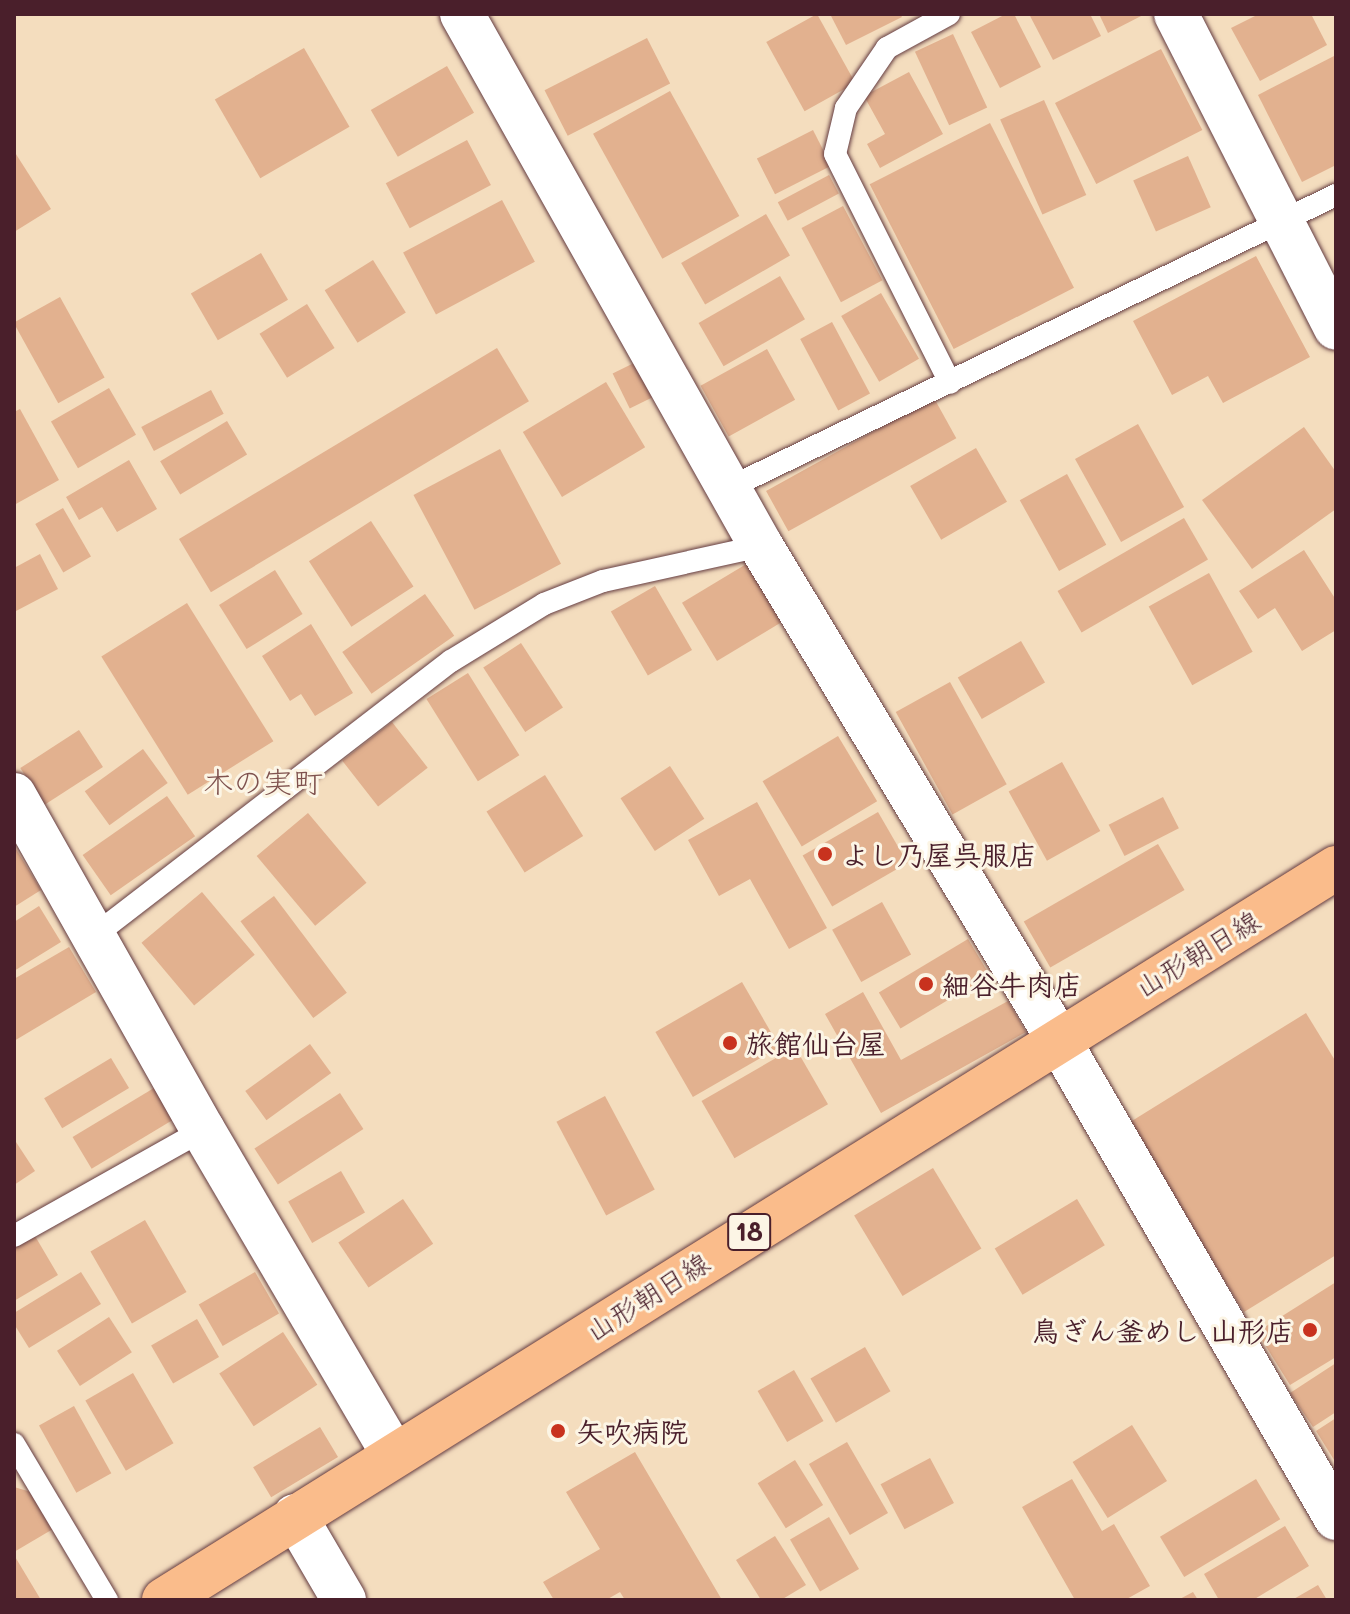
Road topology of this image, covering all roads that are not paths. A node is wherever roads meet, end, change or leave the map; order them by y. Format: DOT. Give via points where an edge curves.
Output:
graph roads {
  1 [pos="462,14"];
  2 [pos="949,14"];
  3 [pos="1176,14"];
  4 [pos="922,21"];
  5 [pos="1336,195"];
  6 [pos="1282,220"];
  7 [pos="1336,328"];
  8 [pos="950,383"];
  9 [pos="729,488"];
  10 [pos="761,546"];
  11 [pos="14,795"];
  12 [pos="1336,868"];
  13 [pos="95,935"];
  14 [pos="1058,1039"];
  15 [pos="203,1130"];
  16 [pos="14,1236"];
  17 [pos="14,1446"];
  18 [pos="394,1455"];
  19 [pos="295,1516"];
  20 [pos="1336,1518"];
  21 [pos="107,1600"];
  22 [pos="164,1600"];
  23 [pos="344,1600"];
  1 -- 9 [label="street"];
  2 -- 4 [label="lane"];
  3 -- 6 [label="street"];
  4 -- 8 [label="lane" via="887,48 846,108 835,154"];
  5 -- 6 [label="lane"];
  6 -- 7 [label="street"];
  6 -- 8 [label="lane"];
  8 -- 9 [label="lane"];
  9 -- 10 [label="street"];
  10 -- 13 [label="lane" via="603,581 544,604 451,661"];
  10 -- 14 [label="street"];
  11 -- 13 [label="street"];
  12 -- 14 [label="main road, 山形朝日線 / 18"];
  13 -- 15 [label="street"];
  14 -- 18 [label="main road, 山形朝日線 / 18"];
  14 -- 20 [label="street"];
  15 -- 16 [label="lane"];
  15 -- 18 [label="street"];
  17 -- 21 [label="lane"];
  18 -- 19 [label="main road, 山形朝日線 / 18"];
  19 -- 22 [label="main road, 山形朝日線 / 18"];
  19 -- 23 [label="street"];
}
